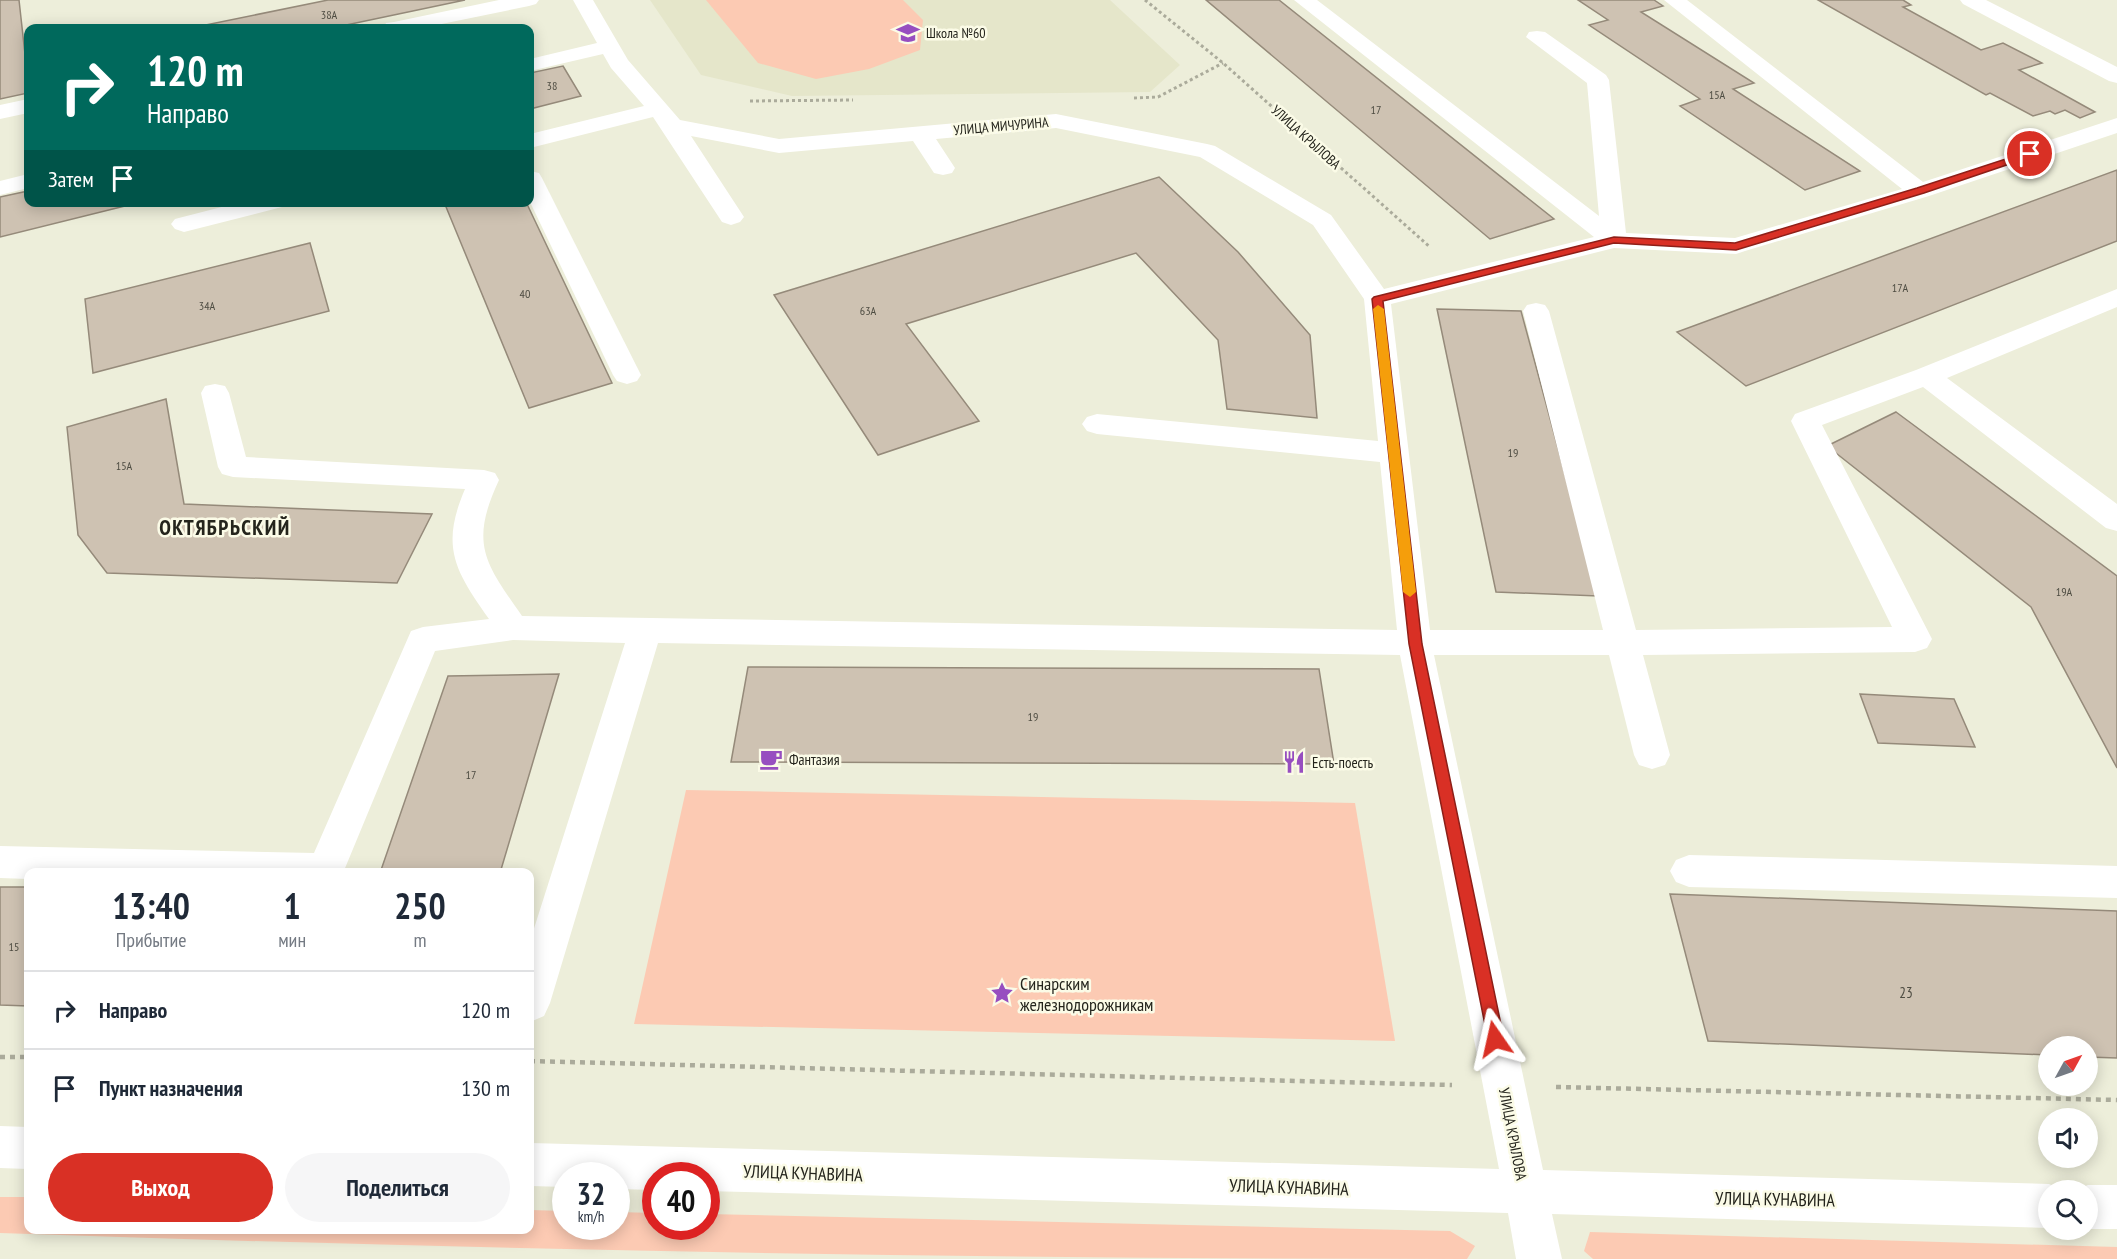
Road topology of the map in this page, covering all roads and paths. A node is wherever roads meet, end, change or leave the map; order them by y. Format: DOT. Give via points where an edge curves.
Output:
graph roads {
  1 [pos="529,0"];
  2 [pos="582,0"];
  3 [pos="1145,0"];
  4 [pos="1304,0"];
  5 [pos="1674,0"];
  6 [pos="1970,0"];
  7 [pos="413,24"];
  8 [pos="1536,37"];
  9 [pos="610,46"];
  10 [pos="534,64"];
  11 [pos="2117,76"];
  12 [pos="24,107"];
  13 [pos="0,112"];
  14 [pos="665,117"];
  15 [pos="2117,125"];
  16 [pos="920,133"];
  17 [pos="534,140"];
  18 [pos="943,168"];
  19 [pos="24,182"];
  20 [pos="534,186"];
  21 [pos="0,188"];
  22 [pos="1920,190"];
  23 [pos="253,207"];
  24 [pos="731,217"];
  25 [pos="184,224"];
  26 [pos="1614,240"];
  27 [pos="1465,278"];
  28 [pos="2117,297"];
  29 [pos="1377,299"];
  30 [pos="1536,311"];
  31 [pos="627,375"];
  32 [pos="1926,376"];
  33 [pos="215,393"];
  34 [pos="1097,424"];
  35 [pos="1395,453"];
  36 [pos="2117,520"];
  37 [pos="513,628"];
  38 [pos="645,631"];
  39 [pos="1415,644"];
  40 [pos="1623,644"];
  41 [pos="1652,755"];
  42 [pos="0,862"];
  43 [pos="279,868"];
  44 [pos="326,868"];
  45 [pos="1689,871"];
  46 [pos="2117,882"];
  47 [pos="534,990"];
  48 [pos="0,1057"];
  49 [pos="24,1057"];
  50 [pos="534,1061"];
  51 [pos="1504,1086"];
  52 [pos="2117,1100"];
  53 [pos="0,1147"];
  54 [pos="24,1148"];
  55 [pos="534,1165"];
  56 [pos="1524,1193"];
  57 [pos="2038,1206"];
  58 [pos="2098,1207"];
  59 [pos="2117,1207"];
  60 [pos="1539,1259"];
  1 -- 7 [label="street"];
  2 -- 9 [label="street"];
  3 -- 27 [label="path, УЛИЦА КРЫЛОВА" via="1223,63"];
  4 -- 26 [label="street"];
  5 -- 22 [label="street"];
  6 -- 11 [label="street"];
  8 -- 26 [label="street" via="1598,80"];
  9 -- 10 [label="street"];
  9 -- 14 [label="street" via="619,63"];
  12 -- 13 [label="street"];
  14 -- 16 [label="street, УЛИЦА МИЧУРИНА" via="779,146"];
  14 -- 17 [label="street"];
  14 -- 24 [label="street"];
  15 -- 22 [label="street"];
  16 -- 18 [label="street"];
  16 -- 29 [label="street, УЛИЦА МИЧУРИНА" via="1056,121 1207,151 1322,220"];
  19 -- 21 [label="street"];
  20 -- 31 [label="street"];
  22 -- 26 [label="street" via="1736,246"];
  23 -- 25 [label="street"];
  26 -- 27 [label="street"];
  27 -- 29 [label="street"];
  28 -- 32 [label="street"];
  29 -- 35 [label="street, УЛИЦА КРЫЛОВА"];
  30 -- 40 [label="street"];
  32 -- 36 [label="street"];
  32 -- 40 [label="street" via="1805,421 1915,639"];
  33 -- 37 [label="street" via="233,467 484,480 474,500 467,546 481,580"];
  34 -- 35 [label="street"];
  35 -- 39 [label="street, УЛИЦА КРЫЛОВА"];
  37 -- 38 [label="street"];
  37 -- 44 [label="street" via="423,640"];
  38 -- 39 [label="street"];
  38 -- 47 [label="street"];
  39 -- 40 [label="street"];
  39 -- 51 [label="street, УЛИЦА КРЫЛОВА"];
  40 -- 41 [label="street"];
  42 -- 43 [label="street"];
  45 -- 46 [label="street"];
  48 -- 49 [label="path"];
  50 -- 51 [label="path"];
  51 -- 52 [label="path"];
  51 -- 56 [label="street, УЛИЦА КРЫЛОВА"];
  53 -- 54 [label="street"];
  55 -- 56 [label="street, УЛИЦА КУНАВИНА"];
  56 -- 57 [label="street, УЛИЦА КУНАВИНА"];
  56 -- 60 [label="street, УЛИЦА КРЫЛОВА"];
  58 -- 59 [label="street"];
}
